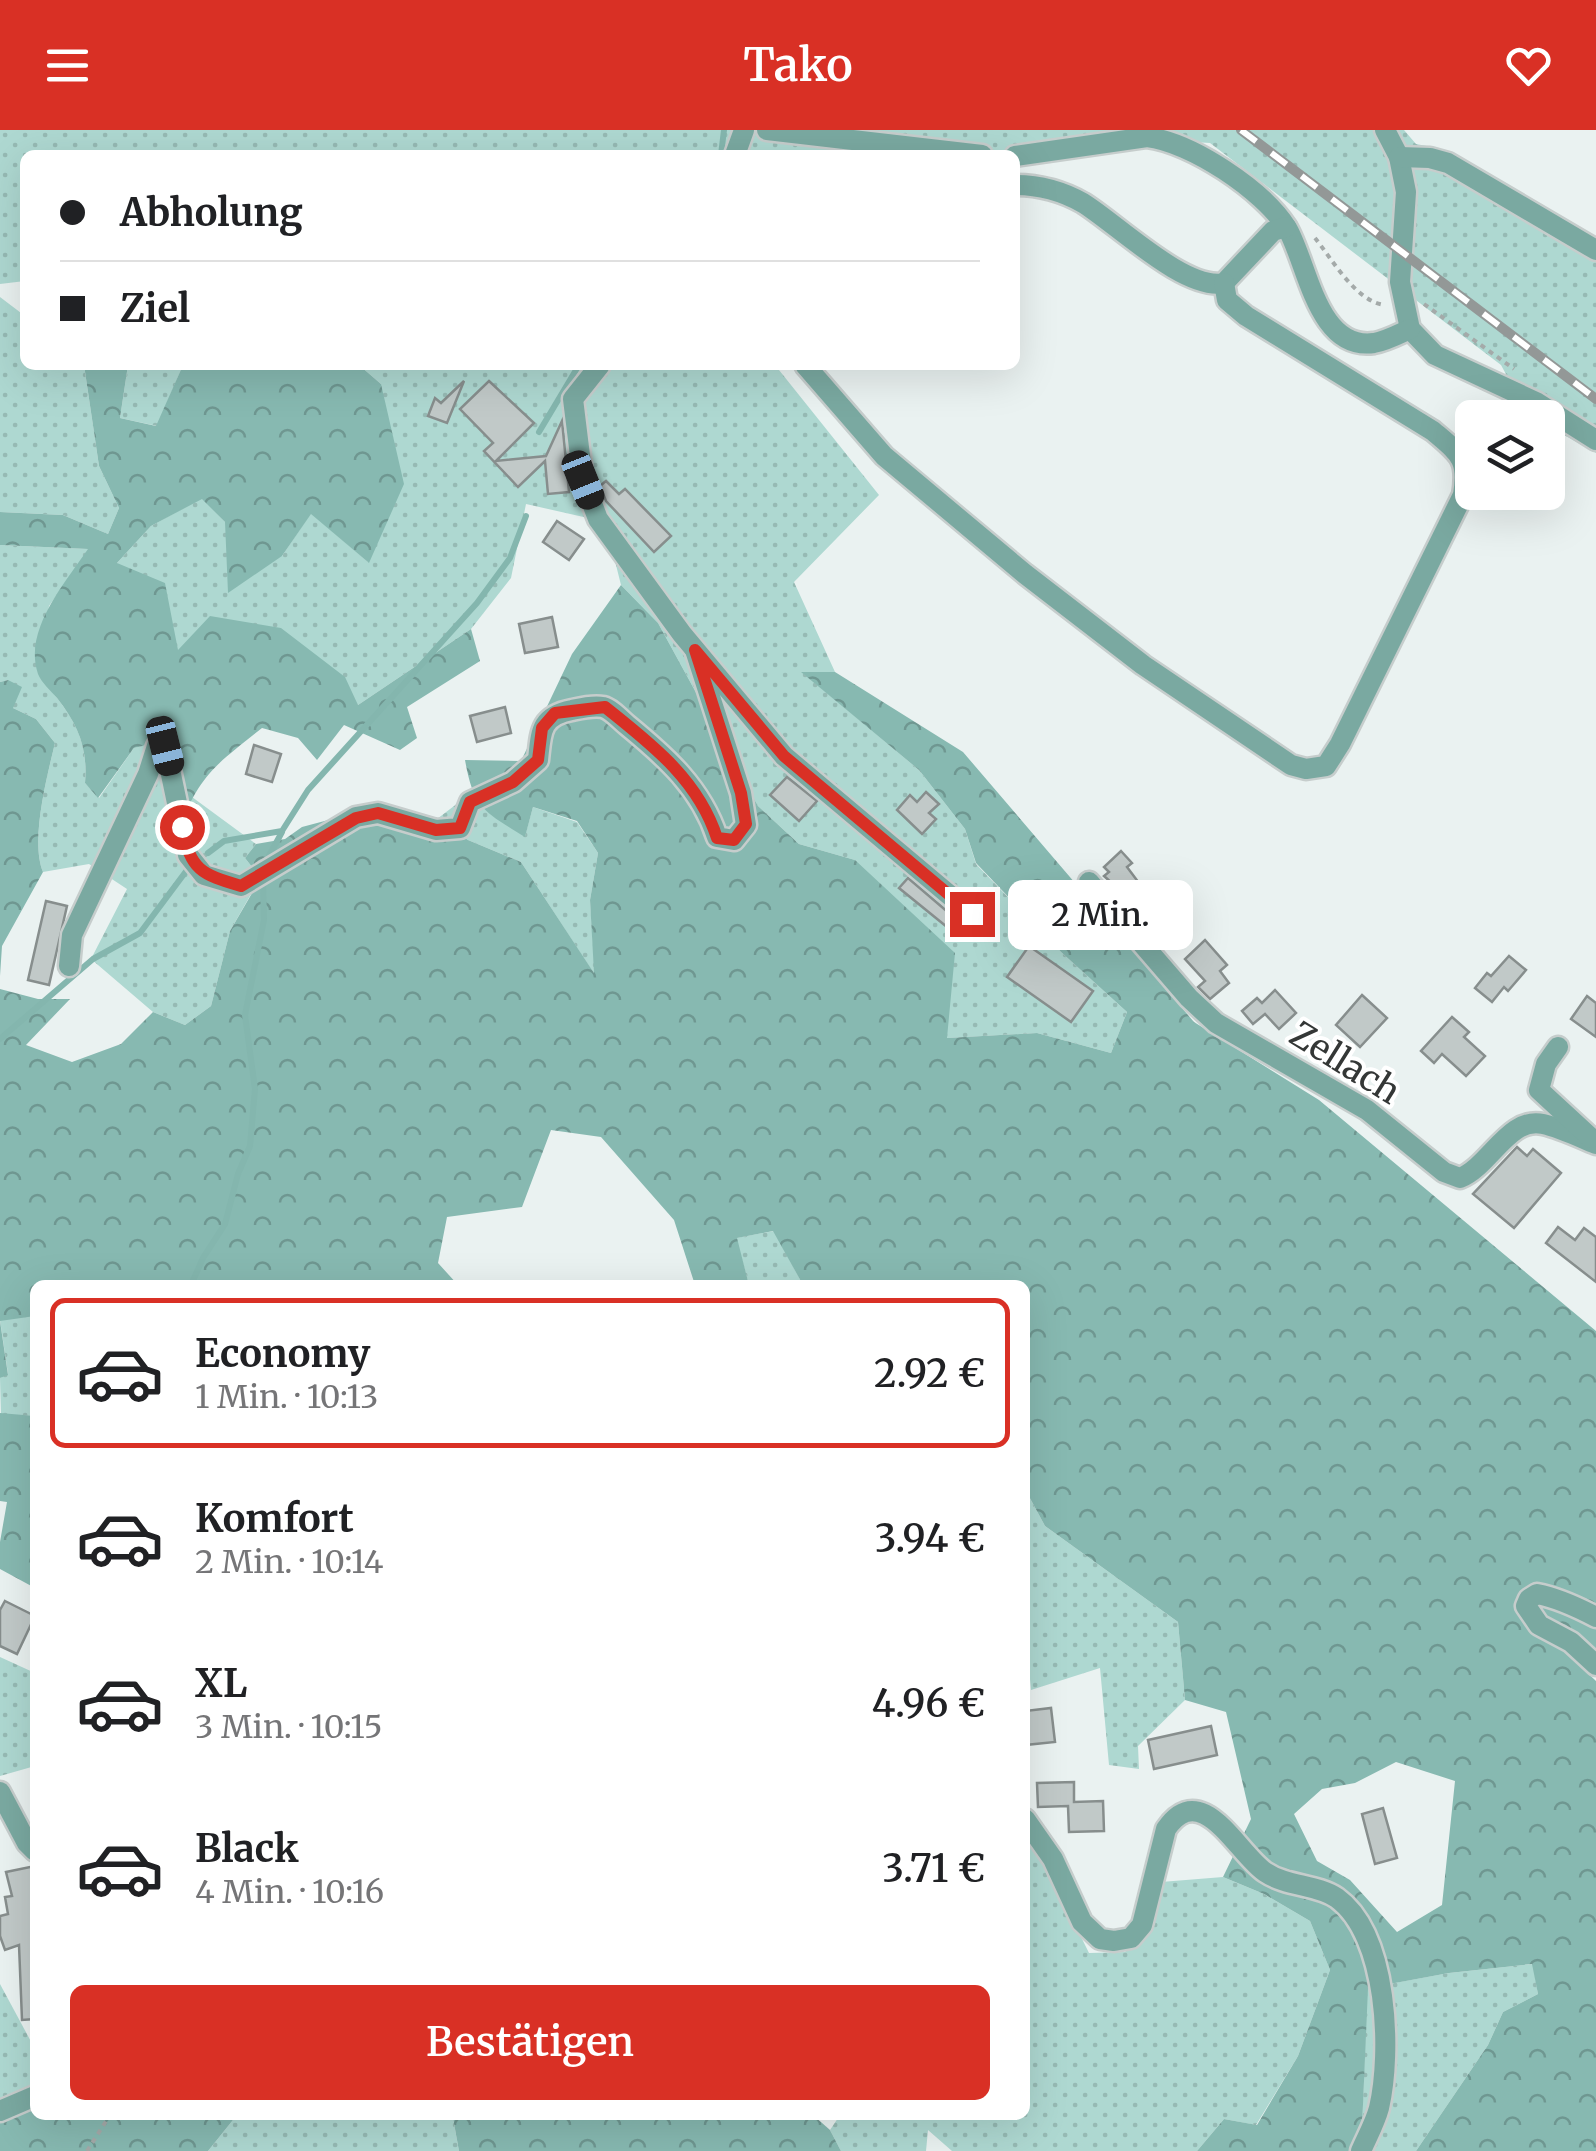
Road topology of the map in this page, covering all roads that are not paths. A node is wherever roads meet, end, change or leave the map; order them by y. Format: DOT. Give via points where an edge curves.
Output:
graph roads {
  1 [pos="767,130"];
  2 [pos="1385,130"];
  3 [pos="806,132"];
  4 [pos="944,150"];
  5 [pos="1020,155"];
  6 [pos="1399,157"];
  7 [pos="1020,186"];
  8 [pos="1286,227"];
  9 [pos="1596,250"];
  10 [pos="1224,283"];
  11 [pos="1410,329"];
  12 [pos="596,370"];
  13 [pos="809,370"];
  14 [pos="1596,440"];
  15 [pos="695,650"];
  16 [pos="1089,882"];
  17 [pos="972,914"];
  18 [pos="69,966"];
  19 [pos="1558,1047"];
  20 [pos="1596,1143"];
  21 [pos="1596,1617"];
  22 [pos="1596,1665"];
  23 [pos="0,1792"];
  24 [pos="1030,1827"];
  25 [pos="30,1846"];
  26 [pos="30,2098"];
  27 [pos="0,2111"];
  28 [pos="1361,2151"];
  1 -- 3 [label="street"];
  2 -- 6 [label="street"];
  3 -- 4 [label="street"];
  5 -- 8 [label="street" via="1166,139 1217,165"];
  6 -- 9 [label="street" via="1448,163"];
  6 -- 11 [label="street" via="1406,192 1400,282"];
  7 -- 10 [label="street" via="1082,202 1190,278"];
  8 -- 10 [label="street" via="1273,231"];
  8 -- 11 [label="street" via="1325,320 1339,334 1374,343"];
  10 -- 13 [label="street" via="1227,300 1246,316 1433,432 1459,454 1467,471 1463,495 1326,766 1291,764 1143,665 884,456"];
  11 -- 14 [label="street" via="1435,355 1536,402"];
  12 -- 15 [label="street" via="573,399 583,480 598,518"];
  15 -- 17 [label="street" via="784,756"];
  15 -- 18 [label="street" via="741,793 746,824 734,840 717,838 689,781 652,746 605,707 587,707 555,713 542,728 538,760 513,782 470,802 460,828 436,830 378,813 356,818 241,886 204,874 188,855 165,746 157,746 72,935"];
  16 -- 20 [label="street, Zellach" via="1216,1022 1367,1110 1444,1172 1460,1178 1474,1172 1526,1124 1542,1123"];
  19 -- 20 [label="street" via="1540,1090"];
  21 -- 22 [label="street" via="1536,1594 1526,1606 1539,1625"];
  23 -- 25 [label="street"];
  24 -- 28 [label="street" via="1082,1922 1100,1939 1130,1938 1142,1924 1166,1829 1186,1812 1206,1814 1264,1871 1333,1895 1346,1906 1374,1954 1384,2019 1378,2109"];
  26 -- 27 [label="street"];
}
